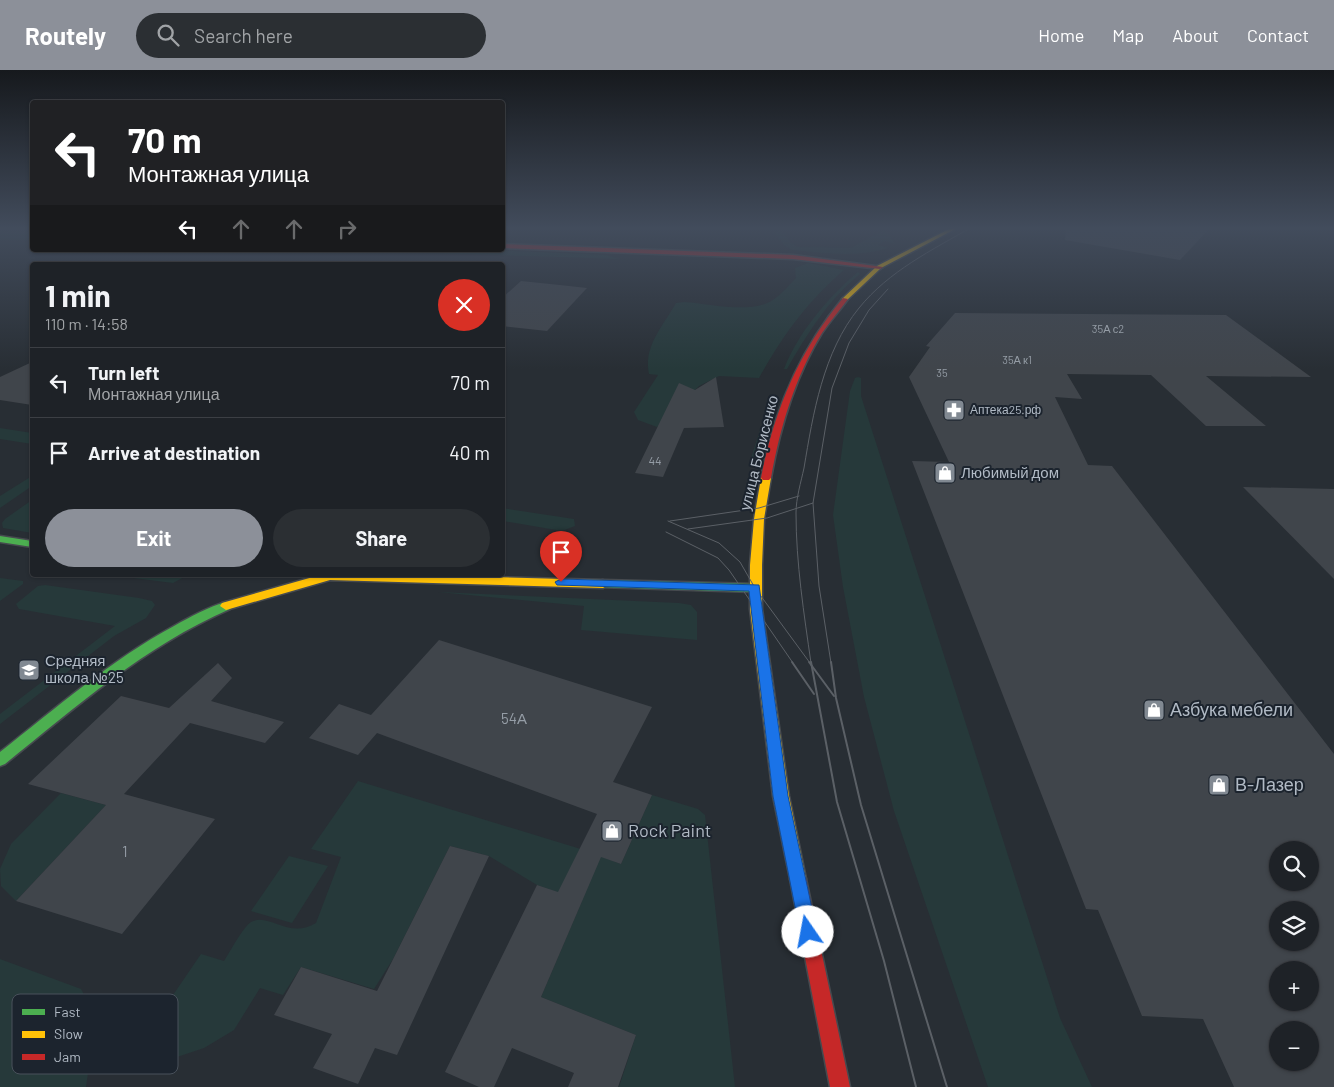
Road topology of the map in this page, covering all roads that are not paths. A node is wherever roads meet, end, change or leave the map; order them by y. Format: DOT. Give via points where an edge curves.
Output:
graph roads {
  1 [pos="871,274"];
  2 [pos="0,539"];
  3 [pos="30,544"];
  4 [pos="318,577"];
  5 [pos="390,577"];
  6 [pos="755,588"];
  7 [pos="0,760"];
  8 [pos="840,1087"];
  1 -- 6 [label="main road, улица Борисенко" via="839,306 817,337 792,386 759,508"];
  2 -- 3 [label="main road"];
  4 -- 7 [label="main road" via="210,612 172,632 136,654"];
  5 -- 6 [label="main road"];
  6 -- 8 [label="main road, улица Борисенко" via="781,796"];
}
